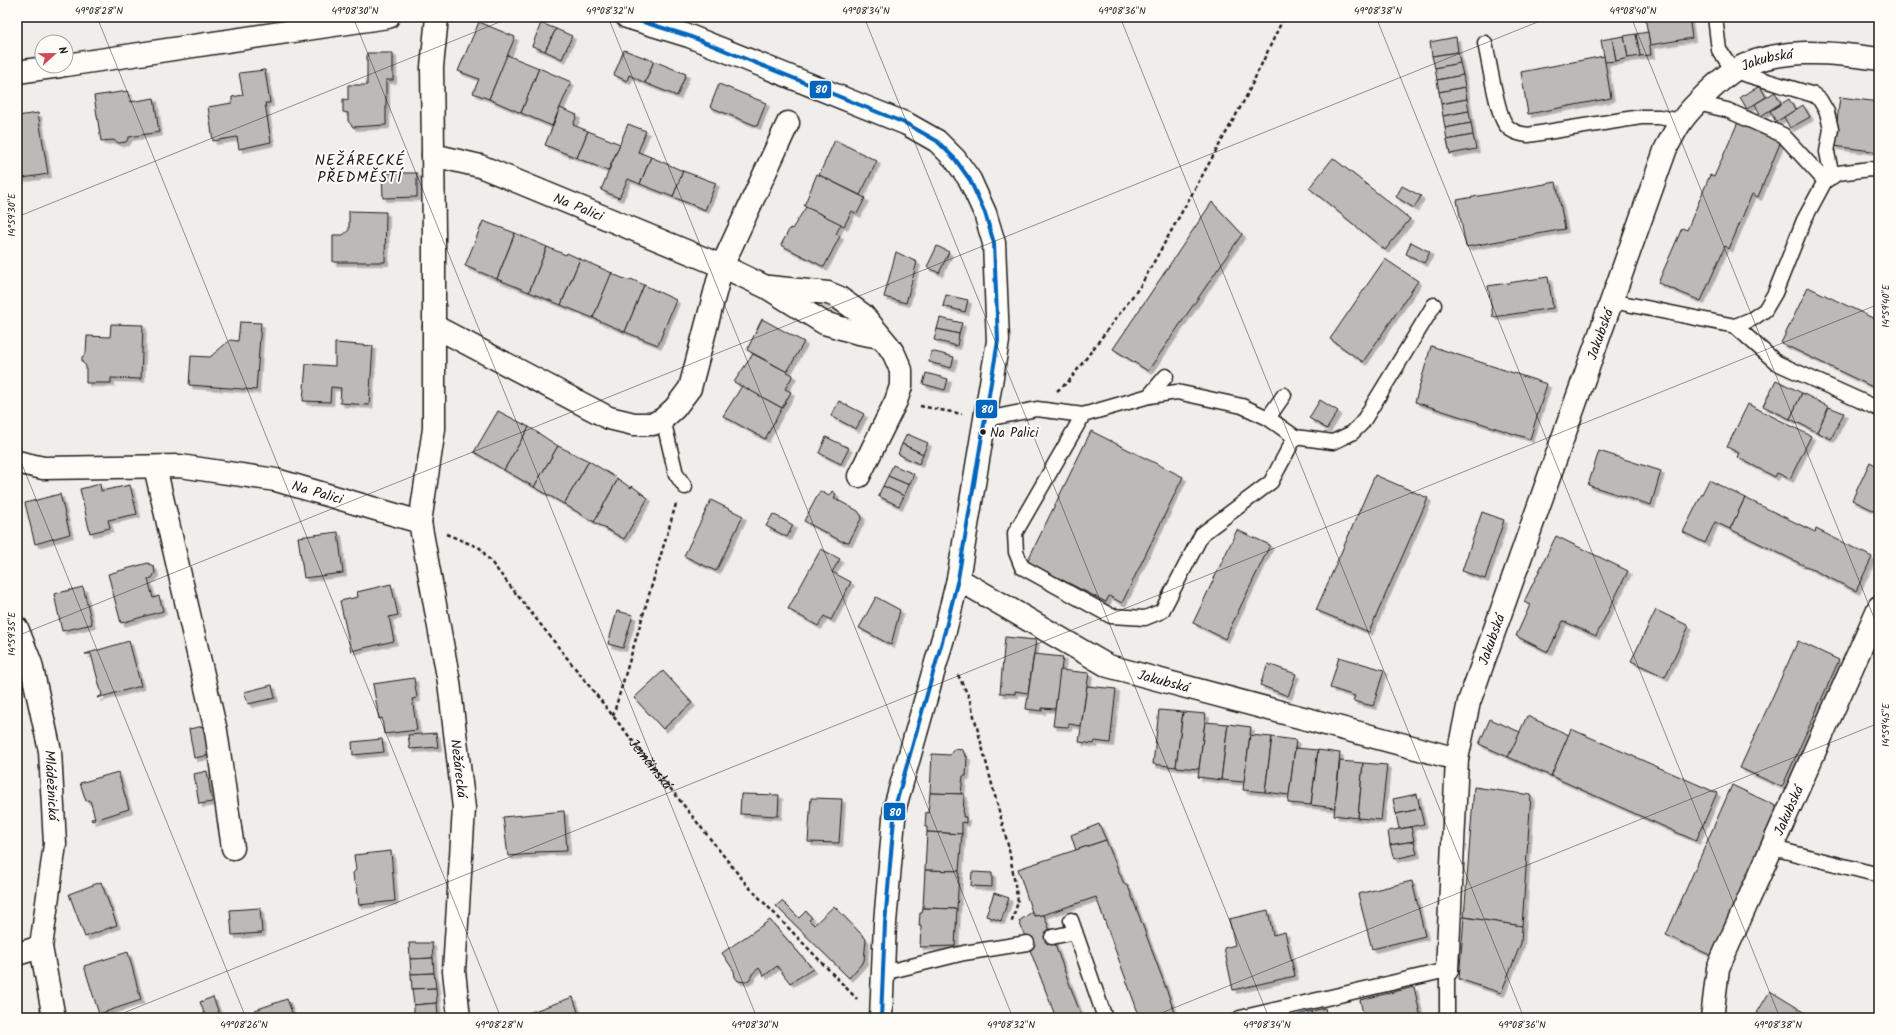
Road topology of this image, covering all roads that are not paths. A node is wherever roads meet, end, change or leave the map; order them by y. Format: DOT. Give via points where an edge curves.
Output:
graph roads {
  1 [pos="388,17"];
  2 [pos="437,17"];
  3 [pos="627,17"];
  4 [pos="1715,17"];
  5 [pos="1485,43"];
  6 [pos="1879,59"];
  7 [pos="74,64"];
  8 [pos="34,70"];
  9 [pos="1734,71"];
  10 [pos="17,72"];
  11 [pos="1697,103"];
  12 [pos="1682,121"];
  13 [pos="788,123"];
  14 [pos="432,155"];
  15 [pos="1879,171"];
  16 [pos="1829,179"];
  17 [pos="722,266"];
  18 [pos="766,287"];
  19 [pos="1612,301"];
  20 [pos="1434,305"];
  21 [pos="434,326"];
  22 [pos="1735,326"];
  23 [pos="880,337"];
  24 [pos="1166,376"];
  25 [pos="1284,395"];
  26 [pos="1149,396"];
  27 [pos="1879,409"];
  28 [pos="1083,415"];
  29 [pos="1268,418"];
  30 [pos="986,419"];
  31 [pos="663,420"];
  32 [pos="1295,437"];
  33 [pos="17,462"];
  34 [pos="155,467"];
  35 [pos="859,476"];
  36 [pos="684,485"];
  37 [pos="420,522"];
  38 [pos="958,579"];
  39 [pos="1879,607"];
  40 [pos="19,635"];
  41 [pos="1457,759"];
  42 [pos="233,848"];
  43 [pos="1773,848"];
  44 [pos="1879,875"];
  45 [pos="1052,937"];
  46 [pos="1027,943"];
  47 [pos="41,947"];
  48 [pos="17,954"];
  49 [pos="1447,970"];
  50 [pos="883,974"];
  51 [pos="54,1018"];
  52 [pos="459,1018"];
  53 [pos="881,1018"];
  54 [pos="1105,1018"];
  55 [pos="1240,1018"];
  56 [pos="1447,1018"];
  57 [pos="1712,1018"];
  1 -- 7 [label="street"];
  2 -- 14 [label="street" via="432,67"];
  3 -- 30 [label="street" via="689,36 907,124 937,141 955,159 970,180 985,213 994,243 998,341"];
  4 -- 9 [label="lane" via="1719,50"];
  5 -- 12 [label="lane" via="1500,112 1506,126 1515,132 1528,135 1641,117"];
  6 -- 9 [label="street, Jakubská" via="1848,54 1794,54 1765,58"];
  8 -- 10 [label="street"];
  9 -- 11 [label="street, Jakubská"];
  9 -- 16 [label="lane" via="1820,100 1828,112 1831,129 1827,152"];
  11 -- 12 [label="street, Jakubská"];
  11 -- 16 [label="lane" via="1727,110 1783,135"];
  12 -- 19 [label="street, Jakubská" via="1666,148"];
  13 -- 17 [label="street"];
  14 -- 17 [label="street, Na Palici" via="480,166"];
  14 -- 21 [label="street"];
  15 -- 16 [label="lane" via="1870,169 1838,173"];
  16 -- 22 [label="lane" via="1804,220 1775,293 1765,310"];
  17 -- 18 [label="street, Na Palici"];
  17 -- 31 [label="street" via="690,388"];
  18 -- 23 [label="street, Na Palici" via="824,324"];
  18 -- 23 [label="street" via="828,293 838,297 862,315"];
  19 -- 22 [label="lane"];
  19 -- 41 [label="street, Jakubská" via="1469,702"];
  20 -- 32 [label="lane" via="1362,423 1352,433 1333,442"];
  21 -- 31 [label="street" via="609,418 634,424 653,424"];
  21 -- 37 [label="street" via="434,429"];
  22 -- 27 [label="lane" via="1777,363"];
  23 -- 35 [label="street" via="888,345 901,370 901,386"];
  24 -- 26 [label="lane"];
  25 -- 29 [label="lane"];
  26 -- 28 [label="lane"];
  26 -- 29 [label="lane" via="1176,392 1242,406"];
  28 -- 30 [label="lane" via="1037,409"];
  28 -- 32 [label="lane" via="1015,533 1016,552 1022,567 1111,616 1145,618 1162,612 1202,534 1271,482"];
  29 -- 32 [label="lane"];
  30 -- 38 [label="street"];
  31 -- 36 [label="lane" via="676,474"];
  33 -- 34 [label="street, Na Palici" via="43,468"];
  34 -- 37 [label="street, Na Palici" via="180,466 276,480"];
  34 -- 42 [label="street" via="216,731"];
  37 -- 52 [label="street, Nežárecká" via="449,682 464,808 454,971"];
  38 -- 41 [label="street, Jakubská" via="1108,666"];
  38 -- 50 [label="street" via="895,807"];
  39 -- 43 [label="street, Jakubská"];
  40 -- 47 [label="street, Mládežnická" via="31,664 50,759 55,844"];
  41 -- 49 [label="street, Jakubská"];
  43 -- 44 [label="lane"];
  43 -- 57 [label="street, Jakubská" via="1718,968"];
  45 -- 54 [label="lane" via="1073,926"];
  46 -- 50 [label="lane" via="964,953"];
  47 -- 48 [label="street"];
  47 -- 51 [label="street, Mládežnická"];
  49 -- 55 [label="lane"];
  49 -- 56 [label="lane"];
  50 -- 53 [label="street"];
}
